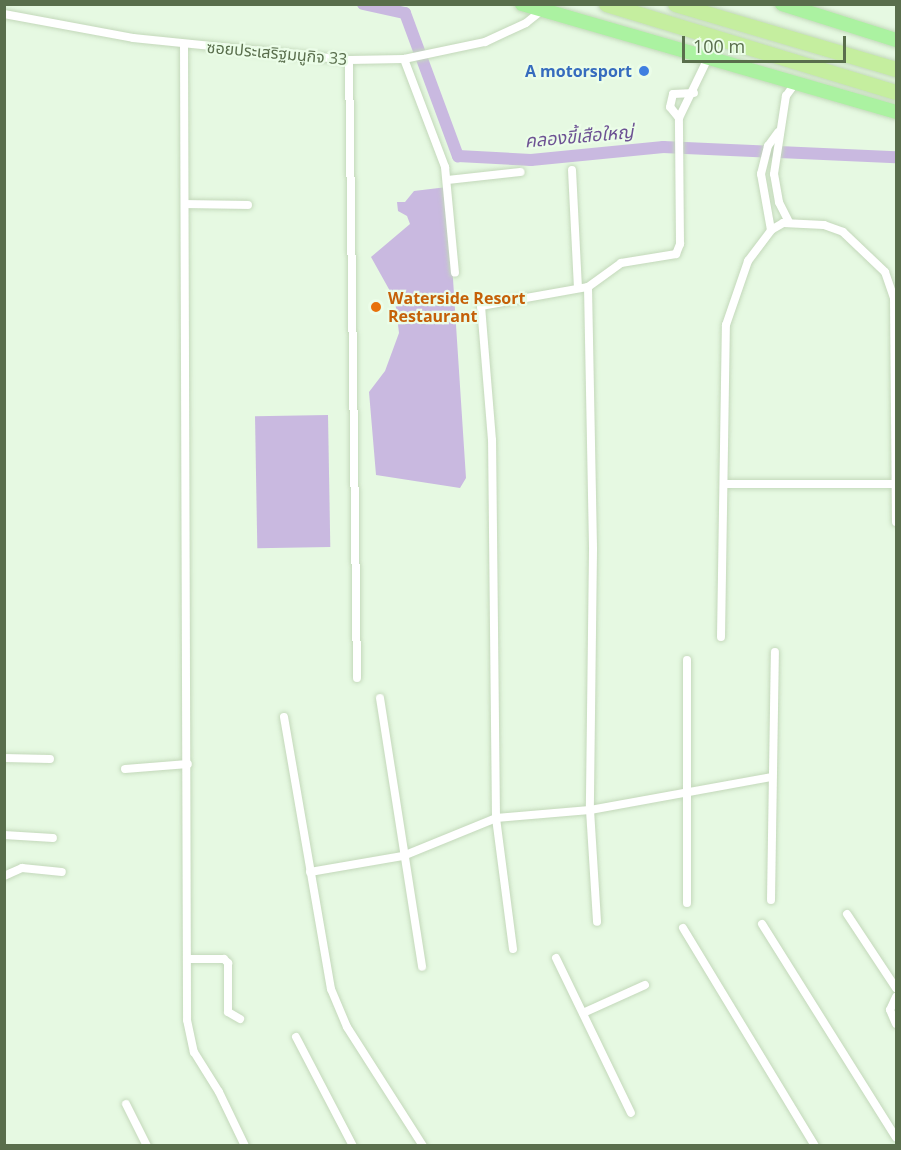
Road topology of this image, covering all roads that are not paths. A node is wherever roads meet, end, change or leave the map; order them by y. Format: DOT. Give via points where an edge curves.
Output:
graph roads {
  1 [pos="522,4"];
  2 [pos="606,4"];
  3 [pos="675,4"];
  4 [pos="782,4"];
  5 [pos="815,9"];
  6 [pos="542,10"];
  7 [pos="4,14"];
  8 [pos="897,40"];
  9 [pos="184,44"];
  10 [pos="708,56"];
  11 [pos="404,59"];
  12 [pos="350,60"];
  13 [pos="897,69"];
  14 [pos="797,81"];
  15 [pos="897,92"];
  16 [pos="694,93"];
  17 [pos="897,112"];
  18 [pos="679,118"];
  19 [pos="778,132"];
  20 [pos="572,170"];
  21 [pos="521,172"];
  22 [pos="447,180"];
  23 [pos="186,204"];
  24 [pos="248,205"];
  25 [pos="789,222"];
  26 [pos="771,230"];
  27 [pos="455,273"];
  28 [pos="588,287"];
  29 [pos="578,288"];
  30 [pos="724,484"];
  31 [pos="894,484"];
  32 [pos="897,522"];
  33 [pos="721,638"];
  34 [pos="775,652"];
  35 [pos="687,660"];
  36 [pos="357,678"];
  37 [pos="380,698"];
  38 [pos="284,717"];
  39 [pos="4,758"];
  40 [pos="50,759"];
  41 [pos="188,764"];
  42 [pos="125,770"];
  43 [pos="771,777"];
  44 [pos="687,795"];
  45 [pos="590,810"];
  46 [pos="496,818"];
  47 [pos="4,835"];
  48 [pos="53,838"];
  49 [pos="403,856"];
  50 [pos="62,872"];
  51 [pos="310,872"];
  52 [pos="4,876"];
  53 [pos="771,900"];
  54 [pos="687,903"];
  55 [pos="847,914"];
  56 [pos="597,922"];
  57 [pos="762,924"];
  58 [pos="683,928"];
  59 [pos="513,949"];
  60 [pos="556,958"];
  61 [pos="189,959"];
  62 [pos="422,967"];
  63 [pos="645,985"];
  64 [pos="897,988"];
  65 [pos="897,997"];
  66 [pos="583,1013"];
  67 [pos="240,1019"];
  68 [pos="897,1024"];
  69 [pos="296,1037"];
  70 [pos="126,1104"];
  71 [pos="631,1113"];
  72 [pos="897,1138"];
  73 [pos="147,1146"];
  74 [pos="245,1146"];
  75 [pos="353,1146"];
  76 [pos="423,1146"];
  77 [pos="815,1146"];
  1 -- 6 [label="main road"];
  2 -- 15 [label="highway"];
  3 -- 13 [label="highway"];
  4 -- 5 [label="main road"];
  5 -- 8 [label="main road"];
  6 -- 10 [label="main road"];
  6 -- 11 [label="street, ซอยประเสริฐมนูกิจ 33" via="526,23 485,42"];
  7 -- 9 [label="street, ซอยประเสริฐมนูกิจ 33"];
  9 -- 12 [label="street, ซอยประเสริฐมนูกิจ 33"];
  9 -- 23 [label="street"];
  10 -- 14 [label="main road"];
  10 -- 16 [label="street"];
  11 -- 12 [label="street, ซอยประเสริฐมนูกิจ 33"];
  11 -- 22 [label="street"];
  12 -- 36 [label="street"];
  14 -- 17 [label="main road"];
  14 -- 19 [label="street" via="786,96"];
  16 -- 18 [label="street"];
  16 -- 18 [label="street" via="673,94 670,106"];
  18 -- 28 [label="street" via="680,244 676,254 621,263"];
  19 -- 25 [label="street" via="774,185"];
  19 -- 26 [label="street" via="764,157 763,189"];
  20 -- 29 [label="street"];
  21 -- 22 [label="street"];
  22 -- 27 [label="street"];
  23 -- 24 [label="street"];
  23 -- 41 [label="street"];
  25 -- 26 [label="street"];
  25 -- 31 [label="street" via="824,225 843,232 885,272 894,298 895,316"];
  26 -- 30 [label="street" via="748,261 726,325"];
  28 -- 29 [label="street"];
  28 -- 45 [label="street" via="594,550"];
  29 -- 46 [label="street" via="481,306 492,440"];
  30 -- 31 [label="street"];
  30 -- 33 [label="street"];
  31 -- 32 [label="street"];
  34 -- 43 [label="street"];
  35 -- 44 [label="street"];
  37 -- 49 [label="street"];
  38 -- 51 [label="street"];
  39 -- 40 [label="street"];
  41 -- 42 [label="street"];
  41 -- 61 [label="street"];
  43 -- 44 [label="street"];
  43 -- 53 [label="street"];
  44 -- 45 [label="street"];
  44 -- 54 [label="street"];
  45 -- 46 [label="street"];
  45 -- 56 [label="street"];
  46 -- 49 [label="street"];
  46 -- 59 [label="street"];
  47 -- 48 [label="street"];
  49 -- 51 [label="street"];
  49 -- 62 [label="street"];
  50 -- 52 [label="street" via="22,868"];
  51 -- 76 [label="street" via="331,989 347,1027"];
  55 -- 64 [label="street"];
  57 -- 72 [label="street"];
  58 -- 77 [label="street"];
  60 -- 66 [label="street"];
  61 -- 67 [label="street" via="224,959 228,963 228,1012"];
  61 -- 74 [label="street" via="187,1020 194,1052"];
  63 -- 66 [label="street"];
  65 -- 68 [label="street" via="890,1010"];
  66 -- 71 [label="street"];
  69 -- 75 [label="street"];
  70 -- 73 [label="street"];
}
